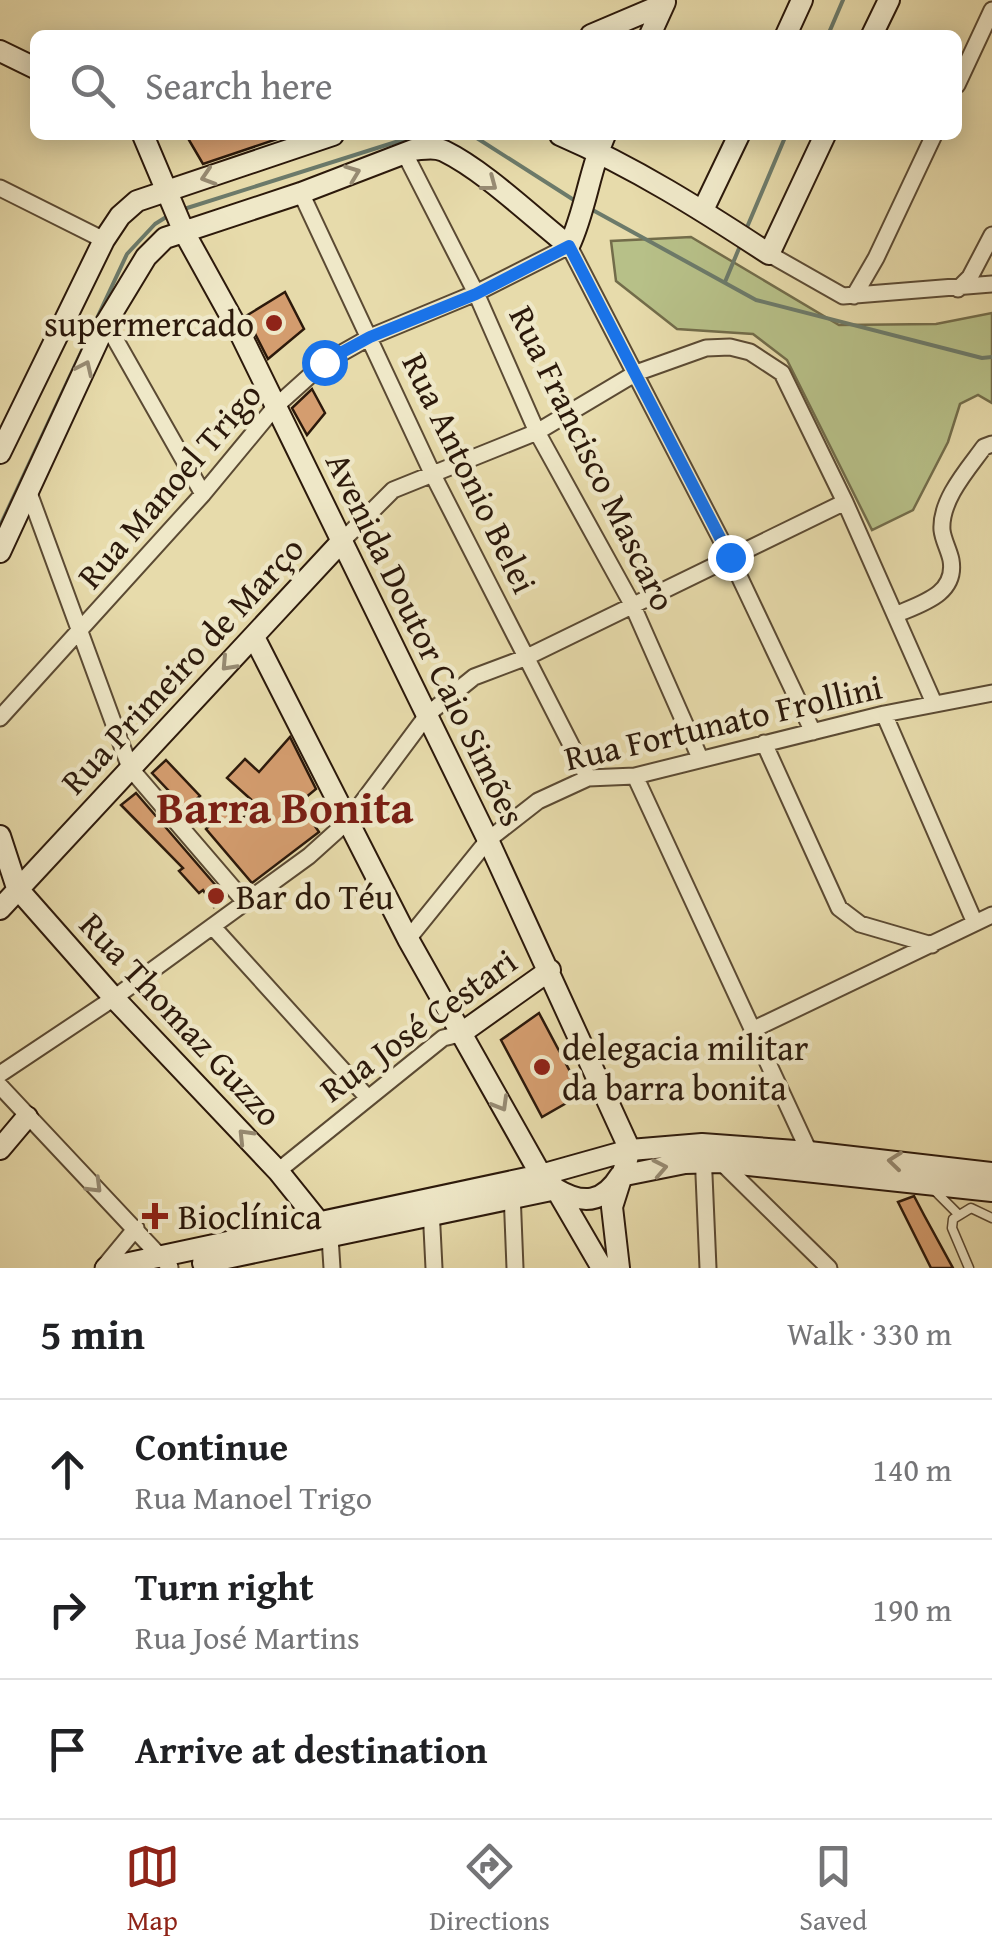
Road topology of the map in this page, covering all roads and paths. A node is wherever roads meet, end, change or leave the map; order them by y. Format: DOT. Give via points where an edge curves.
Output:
graph roads {
  1 [pos="802,0"];
  2 [pos="889,0"];
  3 [pos="665,2"];
  4 [pos="991,5"];
  5 [pos="637,7"];
  6 [pos="599,30"];
  7 [pos="652,30"];
  8 [pos="788,30"];
  9 [pos="874,30"];
  10 [pos="0,51"];
  11 [pos="30,66"];
  12 [pos="962,73"];
  13 [pos="145,140"];
  14 [pos="322,140"];
  15 [pos="737,140"];
  16 [pos="822,140"];
  17 [pos="932,140"];
  18 [pos="602,143"];
  19 [pos="401,144"];
  20 [pos="0,188"];
  21 [pos="301,193"];
  22 [pos="175,209"];
  23 [pos="703,210"];
  24 [pos="992,234"];
  25 [pos="573,238"];
  26 [pos="104,240"];
  27 [pos="752,243"];
  28 [pos="992,284"];
  29 [pos="958,290"];
  30 [pos="476,294"];
  31 [pos="854,296"];
  32 [pos="106,323"];
  33 [pos="370,337"];
  34 [pos="636,373"];
  35 [pos="275,406"];
  36 [pos="537,432"];
  37 [pos="992,444"];
  38 [pos="17,446"];
  39 [pos="433,475"];
  40 [pos="28,490"];
  41 [pos="204,494"];
  42 [pos="844,502"];
  43 [pos="13,522"];
  44 [pos="40,524"];
  45 [pos="342,541"];
  46 [pos="0,552"];
  47 [pos="730,557"];
  48 [pos="632,604"];
  49 [pos="896,615"];
  50 [pos="81,631"];
  51 [pos="254,637"];
  52 [pos="527,657"];
  53 [pos="992,693"];
  54 [pos="934,703"];
  55 [pos="428,714"];
  56 [pos="884,714"];
  57 [pos="0,718"];
  58 [pos="813,732"];
  59 [pos="764,744"];
  60 [pos="700,758"];
  61 [pos="130,768"];
  62 [pos="635,776"];
  63 [pos="588,778"];
  64 [pos="349,820"];
  65 [pos="0,836"];
  66 [pos="488,840"];
  67 [pos="17,888"];
  68 [pos="245,902"];
  69 [pos="0,909"];
  70 [pos="992,915"];
  71 [pos="975,923"];
  72 [pos="213,927"];
  73 [pos="408,939"];
  74 [pos="932,946"];
  75 [pos="550,970"];
  76 [pos="114,998"];
  77 [pos="752,1030"];
  78 [pos="460,1034"];
  79 [pos="0,1074"];
  80 [pos="0,1086"];
  81 [pos="368,1098"];
  82 [pos="27,1116"];
  83 [pos="0,1148"];
  84 [pos="630,1150"];
  85 [pos="711,1154"];
  86 [pos="599,1159"];
  87 [pos="813,1162"];
  88 [pos="278,1171"];
  89 [pos="992,1173"];
  90 [pos="929,1175"];
  91 [pos="549,1182"];
  92 [pos="616,1182"];
  93 [pos="511,1190"];
  94 [pos="992,1192"];
  95 [pos="431,1207"];
  96 [pos="958,1215"];
  97 [pos="992,1218"];
  98 [pos="136,1228"];
  99 [pos="325,1230"];
  100 [pos="808,1252"];
  101 [pos="198,1261"];
  102 [pos="166,1264"];
  103 [pos="104,1268"];
  104 [pos="332,1268"];
  105 [pos="434,1268"];
  106 [pos="515,1268"];
  107 [pos="602,1268"];
  108 [pos="619,1268"];
  109 [pos="708,1268"];
  110 [pos="802,1268"];
  111 [pos="828,1268"];
  112 [pos="968,1268"];
  1 -- 8 [label="street"];
  2 -- 9 [label="street"];
  3 -- 5 [label="street"];
  3 -- 7 [label="street"];
  4 -- 12 [label="street"];
  5 -- 6 [label="street"];
  10 -- 11 [label="street"];
  13 -- 22 [label="street, Avenida Doutor Caio Simões"];
  14 -- 22 [label="street, one-way"];
  15 -- 23 [label="street"];
  16 -- 27 [label="street"];
  17 -- 31 [label="street"];
  18 -- 23 [label="street"];
  18 -- 25 [label="street"];
  21 -- 19 [label="street, one-way"];
  19 -- 25 [label="street, one-way" via="442,150"];
  19 -- 30 [label="street, Rua Francisco Mascaro"];
  20 -- 26 [label="street"];
  21 -- 22 [label="street"];
  21 -- 33 [label="street, Rua Antonio Belei"];
  22 -- 26 [label="street" via="137,200"];
  22 -- 32 [label="street" via="165,238"];
  22 -- 35 [label="street, Avenida Doutor Caio Simões"];
  23 -- 27 [label="street"];
  24 -- 29 [label="street"];
  25 -- 30 [label="street, Rua Manoel Trigo"];
  25 -- 34 [label="street"];
  26 -- 38 [label="street"];
  27 -- 31 [label="street" via="825,288"];
  28 -- 29 [label="street"];
  29 -- 31 [label="street"];
  30 -- 33 [label="street, Rua Manoel Trigo"];
  30 -- 36 [label="street, Rua Francisco Mascaro"];
  38 -- 32 [label="street, one-way"];
  32 -- 41 [label="street"];
  33 -- 35 [label="street, Rua Manoel Trigo" via="324,362"];
  33 -- 39 [label="street, Rua Antonio Belei"];
  34 -- 36 [label="street, Rua Primeiro de Março"];
  34 -- 42 [label="street, Rua Primeiro de Março" via="706,348 750,352 782,373"];
  34 -- 47 [label="street"];
  35 -- 41 [label="street, Rua Manoel Trigo"];
  35 -- 45 [label="street, Avenida Doutor Caio Simões"];
  36 -- 39 [label="street, Rua Primeiro de Março"];
  36 -- 48 [label="street, Rua Francisco Mascaro"];
  37 -- 49 [label="street" via="947,506 942,529 949,580 936,597"];
  38 -- 40 [label="street"];
  39 -- 45 [label="street, Rua Primeiro de Março" via="393,490"];
  39 -- 52 [label="street, Rua Antonio Belei"];
  40 -- 43 [label="street"];
  40 -- 44 [label="street"];
  41 -- 50 [label="street, Rua Manoel Trigo"];
  42 -- 47 [label="street"];
  42 -- 49 [label="street"];
  43 -- 44 [label="street"];
  43 -- 46 [label="street"];
  44 -- 50 [label="street"];
  45 -- 51 [label="street, Rua Primeiro de Março"];
  45 -- 55 [label="street, Avenida Doutor Caio Simões"];
  47 -- 48 [label="street"];
  47 -- 58 [label="street"];
  48 -- 52 [label="street"];
  48 -- 60 [label="street, Rua Francisco Mascaro"];
  49 -- 54 [label="street"];
  50 -- 57 [label="street, Rua Manoel Trigo"];
  50 -- 61 [label="street"];
  51 -- 61 [label="street, Rua Primeiro de Março, one-way"];
  51 -- 64 [label="street"];
  52 -- 55 [label="street" via="474,677"];
  52 -- 63 [label="street, Rua Antonio Belei"];
  53 -- 54 [label="street, Rua Fortunato Frollini"];
  54 -- 56 [label="street, Rua Fortunato Frollini"];
  55 -- 64 [label="street"];
  55 -- 66 [label="street, Avenida Doutor Caio Simões"];
  56 -- 58 [label="street, Rua Fortunato Frollini"];
  56 -- 71 [label="street"];
  58 -- 59 [label="street, Rua Fortunato Frollini"];
  59 -- 60 [label="street, Rua Fortunato Frollini"];
  59 -- 74 [label="street" via="839,908 860,924"];
  60 -- 62 [label="street, Rua Fortunato Frollini"];
  61 -- 67 [label="street, Rua Primeiro de Março"];
  61 -- 68 [label="street"];
  62 -- 63 [label="street, Rua Fortunato Frollini"];
  62 -- 77 [label="street"];
  63 -- 66 [label="street, Rua Fortunato Frollini" via="538,801"];
  64 -- 68 [label="street"];
  64 -- 73 [label="street"];
  65 -- 67 [label="street, Rua Thomaz Guzzo"];
  66 -- 73 [label="street, Rua Fortunato Frollini"];
  66 -- 75 [label="street, Avenida Doutor Caio Simões"];
  67 -- 69 [label="street, Rua Primeiro de Março"];
  67 -- 76 [label="street, Rua Thomaz Guzzo"];
  68 -- 72 [label="street"];
  70 -- 71 [label="street"];
  71 -- 74 [label="street"];
  72 -- 76 [label="street"];
  72 -- 81 [label="street"];
  73 -- 78 [label="street"];
  74 -- 77 [label="street"];
  75 -- 78 [label="street, Rua José Cestari"];
  75 -- 84 [label="street, Avenida Doutor Caio Simões"];
  76 -- 79 [label="street"];
  88 -- 76 [label="street, Rua Thomaz Guzzo, one-way"];
  77 -- 87 [label="street"];
  78 -- 81 [label="street, Rua José Cestari" via="443,1038"];
  78 -- 91 [label="street, one-way"];
  80 -- 82 [label="street"];
  81 -- 88 [label="street, Rua José Cestari"];
  82 -- 83 [label="street"];
  82 -- 98 [label="street, one-way"];
  84 -- 85 [label="street"];
  84 -- 86 [label="street"];
  84 -- 92 [label="street"];
  85 -- 87 [label="street"];
  92 -- 85 [label="street, one-way"];
  85 -- 100 [label="street"];
  85 -- 109 [label="street"];
  86 -- 91 [label="street"];
  86 -- 92 [label="street"];
  87 -- 90 [label="street"];
  88 -- 99 [label="street, Rua Thomaz Guzzo"];
  89 -- 90 [label="street"];
  90 -- 94 [label="street"];
  90 -- 96 [label="lane"];
  91 -- 92 [label="street" via="592,1201"];
  91 -- 93 [label="street"];
  91 -- 107 [label="street"];
  92 -- 108 [label="street"];
  93 -- 95 [label="street"];
  93 -- 106 [label="street"];
  95 -- 99 [label="street"];
  95 -- 105 [label="street"];
  96 -- 97 [label="lane" via="971,1208"];
  96 -- 112 [label="lane" via="952,1228"];
  98 -- 102 [label="street"];
  98 -- 103 [label="street"];
  99 -- 101 [label="street"];
  99 -- 104 [label="street"];
  100 -- 110 [label="street"];
  100 -- 111 [label="street"];
  101 -- 102 [label="street"];
  102 -- 103 [label="street"];
}
